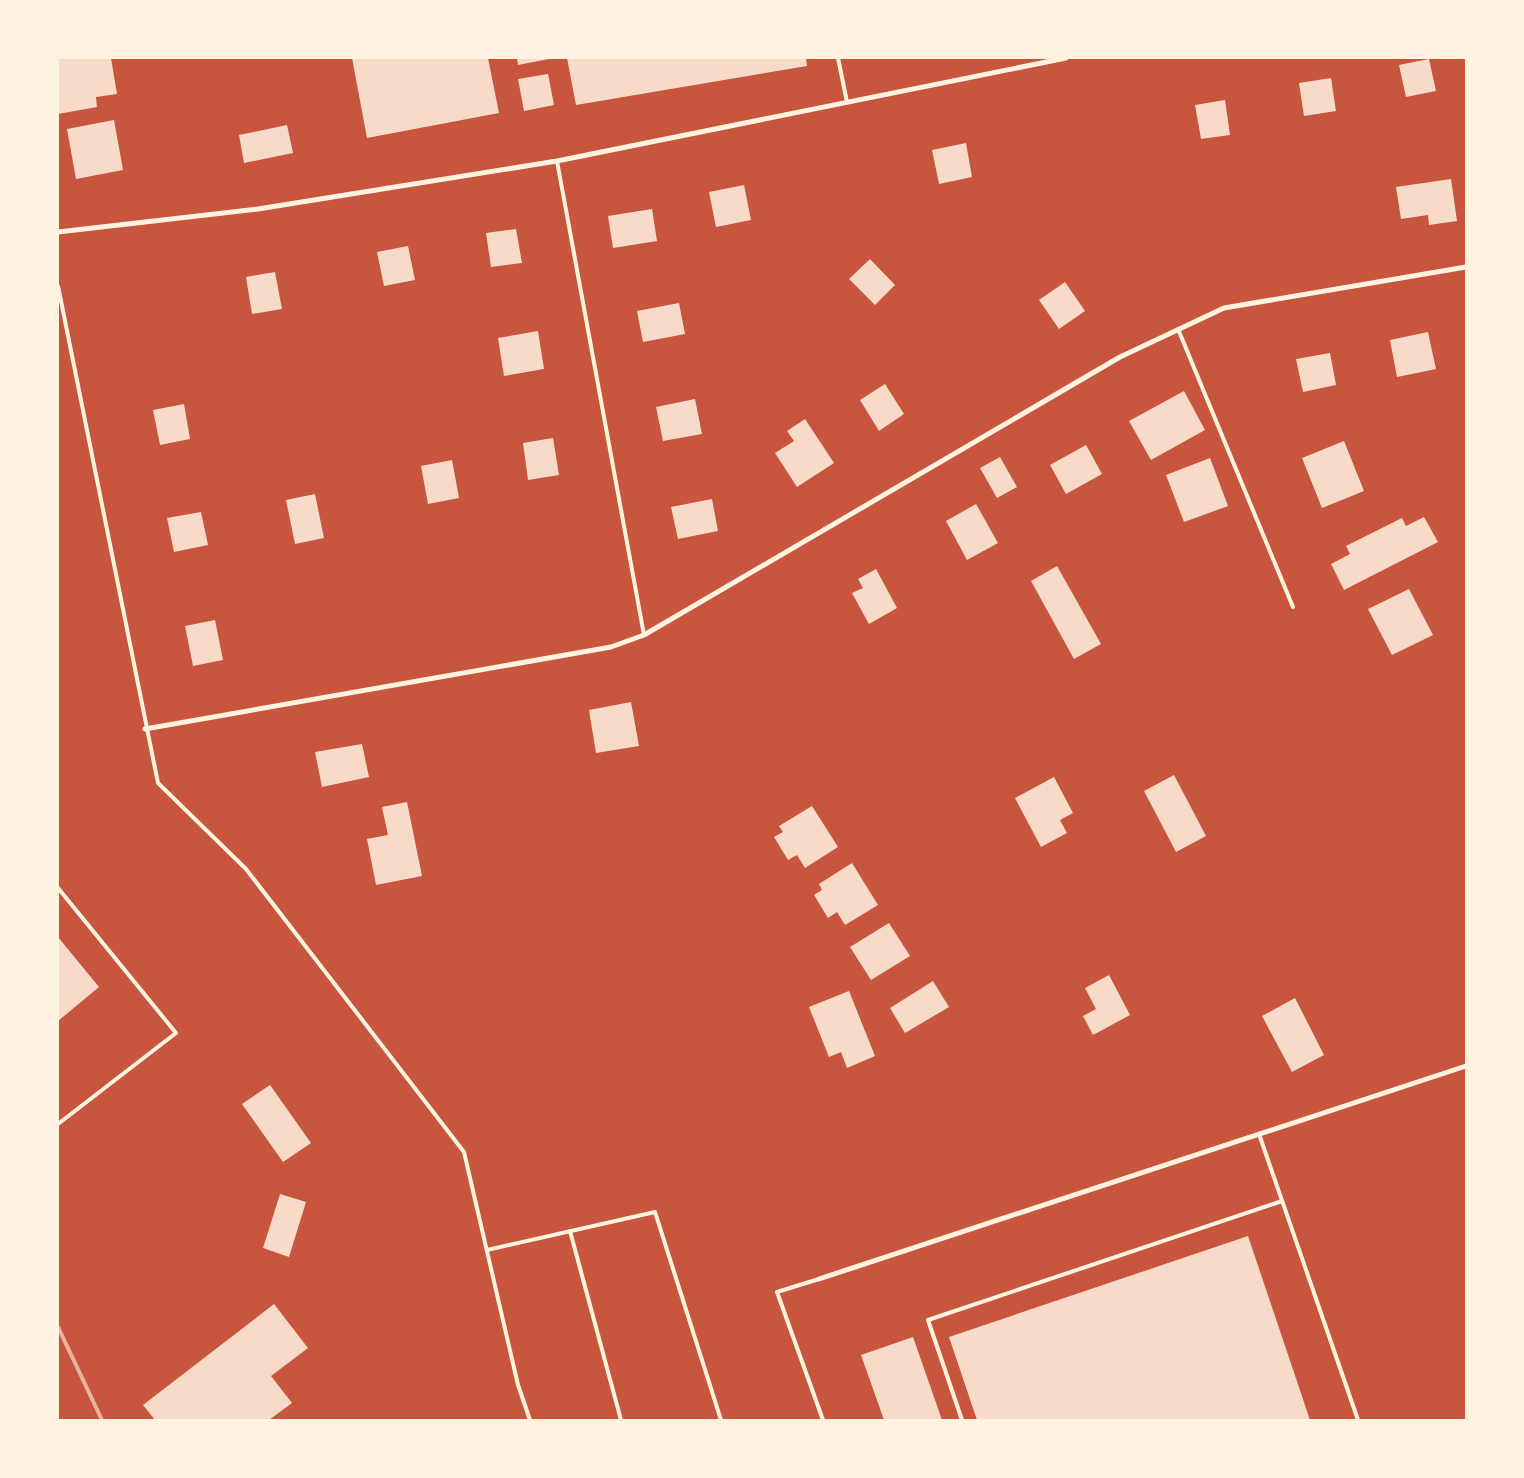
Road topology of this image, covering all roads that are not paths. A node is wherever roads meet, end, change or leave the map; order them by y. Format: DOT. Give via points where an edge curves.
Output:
graph roads {
  1 [pos="838,58"];
  2 [pos="1066,58"];
  3 [pos="846,102"];
  4 [pos="557,160"];
  5 [pos="58,232"];
  6 [pos="1466,267"];
  7 [pos="58,286"];
  8 [pos="1178,329"];
  9 [pos="1293,607"];
  10 [pos="644,635"];
  11 [pos="145,730"];
  12 [pos="58,888"];
  13 [pos="1466,1066"];
  14 [pos="58,1124"];
  15 [pos="1259,1134"];
  16 [pos="1282,1201"];
  17 [pos="570,1231"];
  18 [pos="487,1250"];
  19 [pos="819,1279"];
  20 [pos="530,1420"];
  21 [pos="622,1420"];
  22 [pos="721,1420"];
  23 [pos="823,1420"];
  24 [pos="962,1420"];
  25 [pos="1358,1420"];
  1 -- 3 [label="lane"];
  2 -- 3 [label="street"];
  3 -- 4 [label="street"];
  4 -- 5 [label="street" via="258,209"];
  4 -- 10 [label="lane"];
  6 -- 8 [label="street" via="1224,308"];
  7 -- 11 [label="lane"];
  8 -- 9 [label="lane"];
  8 -- 10 [label="street" via="1120,357"];
  10 -- 11 [label="street" via="611,647"];
  11 -- 18 [label="lane" via="158,783 246,869 464,1152"];
  12 -- 14 [label="lane" via="176,1033"];
  13 -- 15 [label="street"];
  15 -- 16 [label="lane"];
  15 -- 19 [label="street"];
  16 -- 24 [label="lane" via="928,1320"];
  16 -- 25 [label="lane"];
  17 -- 18 [label="lane"];
  17 -- 21 [label="lane"];
  17 -- 22 [label="lane" via="655,1212"];
  18 -- 20 [label="lane" via="518,1384"];
  19 -- 23 [label="lane" via="777,1292"];
}
